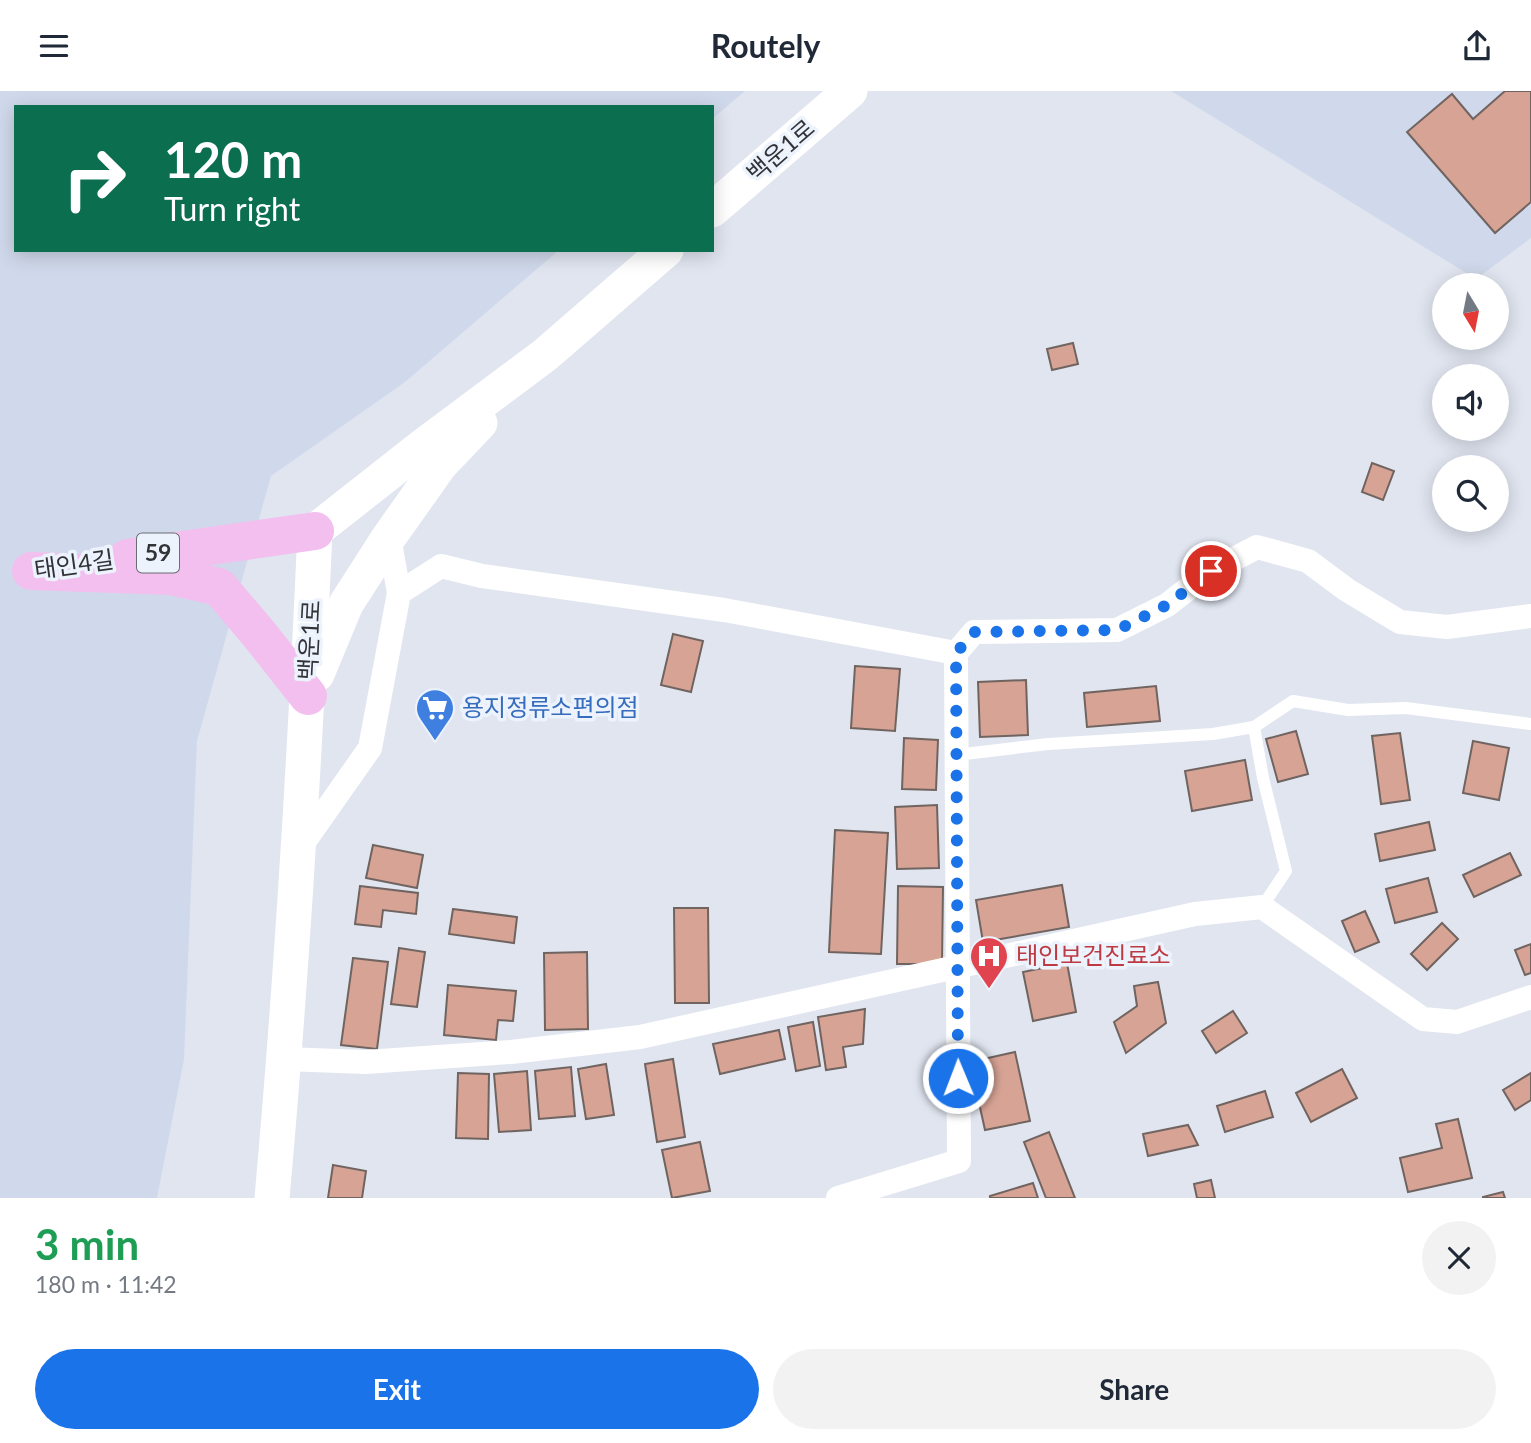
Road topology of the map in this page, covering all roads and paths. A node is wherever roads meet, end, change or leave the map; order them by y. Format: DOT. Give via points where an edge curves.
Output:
graph roads {
  1 [pos="850,91"];
  2 [pos="714,208"];
  3 [pos="664,252"];
  4 [pos="545,355"];
  5 [pos="315,531"];
  6 [pos="389,537"];
  7 [pos="16,574"];
  8 [pos="399,593"];
  9 [pos="1531,616"];
  10 [pos="956,653"];
  11 [pos="307,696"];
  12 [pos="1531,724"];
  13 [pos="1254,727"];
  14 [pos="956,755"];
  15 [pos="296,852"];
  16 [pos="1262,907"];
  17 [pos="957,967"];
  18 [pos="1531,997"];
  19 [pos="284,1059"];
  20 [pos="272,1198"];
  21 [pos="838,1198"];
  1 -- 2 [label="main road, 백운1로"];
  3 -- 4 [label="main road"];
  4 -- 5 [label="main road"];
  4 -- 6 [label="main road" via="440,465"];
  5 -- 7 [label="main road, 태인4길 / 59"];
  5 -- 11 [label="main road, 백운1로"];
  6 -- 8 [label="street"];
  6 -- 11 [label="main road" via="346,604"];
  7 -- 11 [label="main road" via="171,576 219,587"];
  8 -- 10 [label="street" via="441,566 482,576 724,610"];
  8 -- 15 [label="street" via="370,748"];
  9 -- 10 [label="street" via="1447,627 1401,622 1308,561 1256,547 1211,571 1167,605 1117,630 974,632"];
  10 -- 14 [label="street"];
  11 -- 15 [label="main road, 백운1로"];
  12 -- 13 [label="lane" via="1406,708 1348,710 1293,701"];
  13 -- 14 [label="lane"];
  13 -- 16 [label="lane" via="1286,871"];
  14 -- 17 [label="street"];
  15 -- 19 [label="main road, 백운1로"];
  16 -- 17 [label="street" via="1195,913"];
  16 -- 18 [label="street" via="1423,1019 1457,1022"];
  17 -- 19 [label="street" via="640,1037 366,1062"];
  17 -- 21 [label="street" via="959,1161"];
  19 -- 20 [label="main road, 백운1로"];
}
